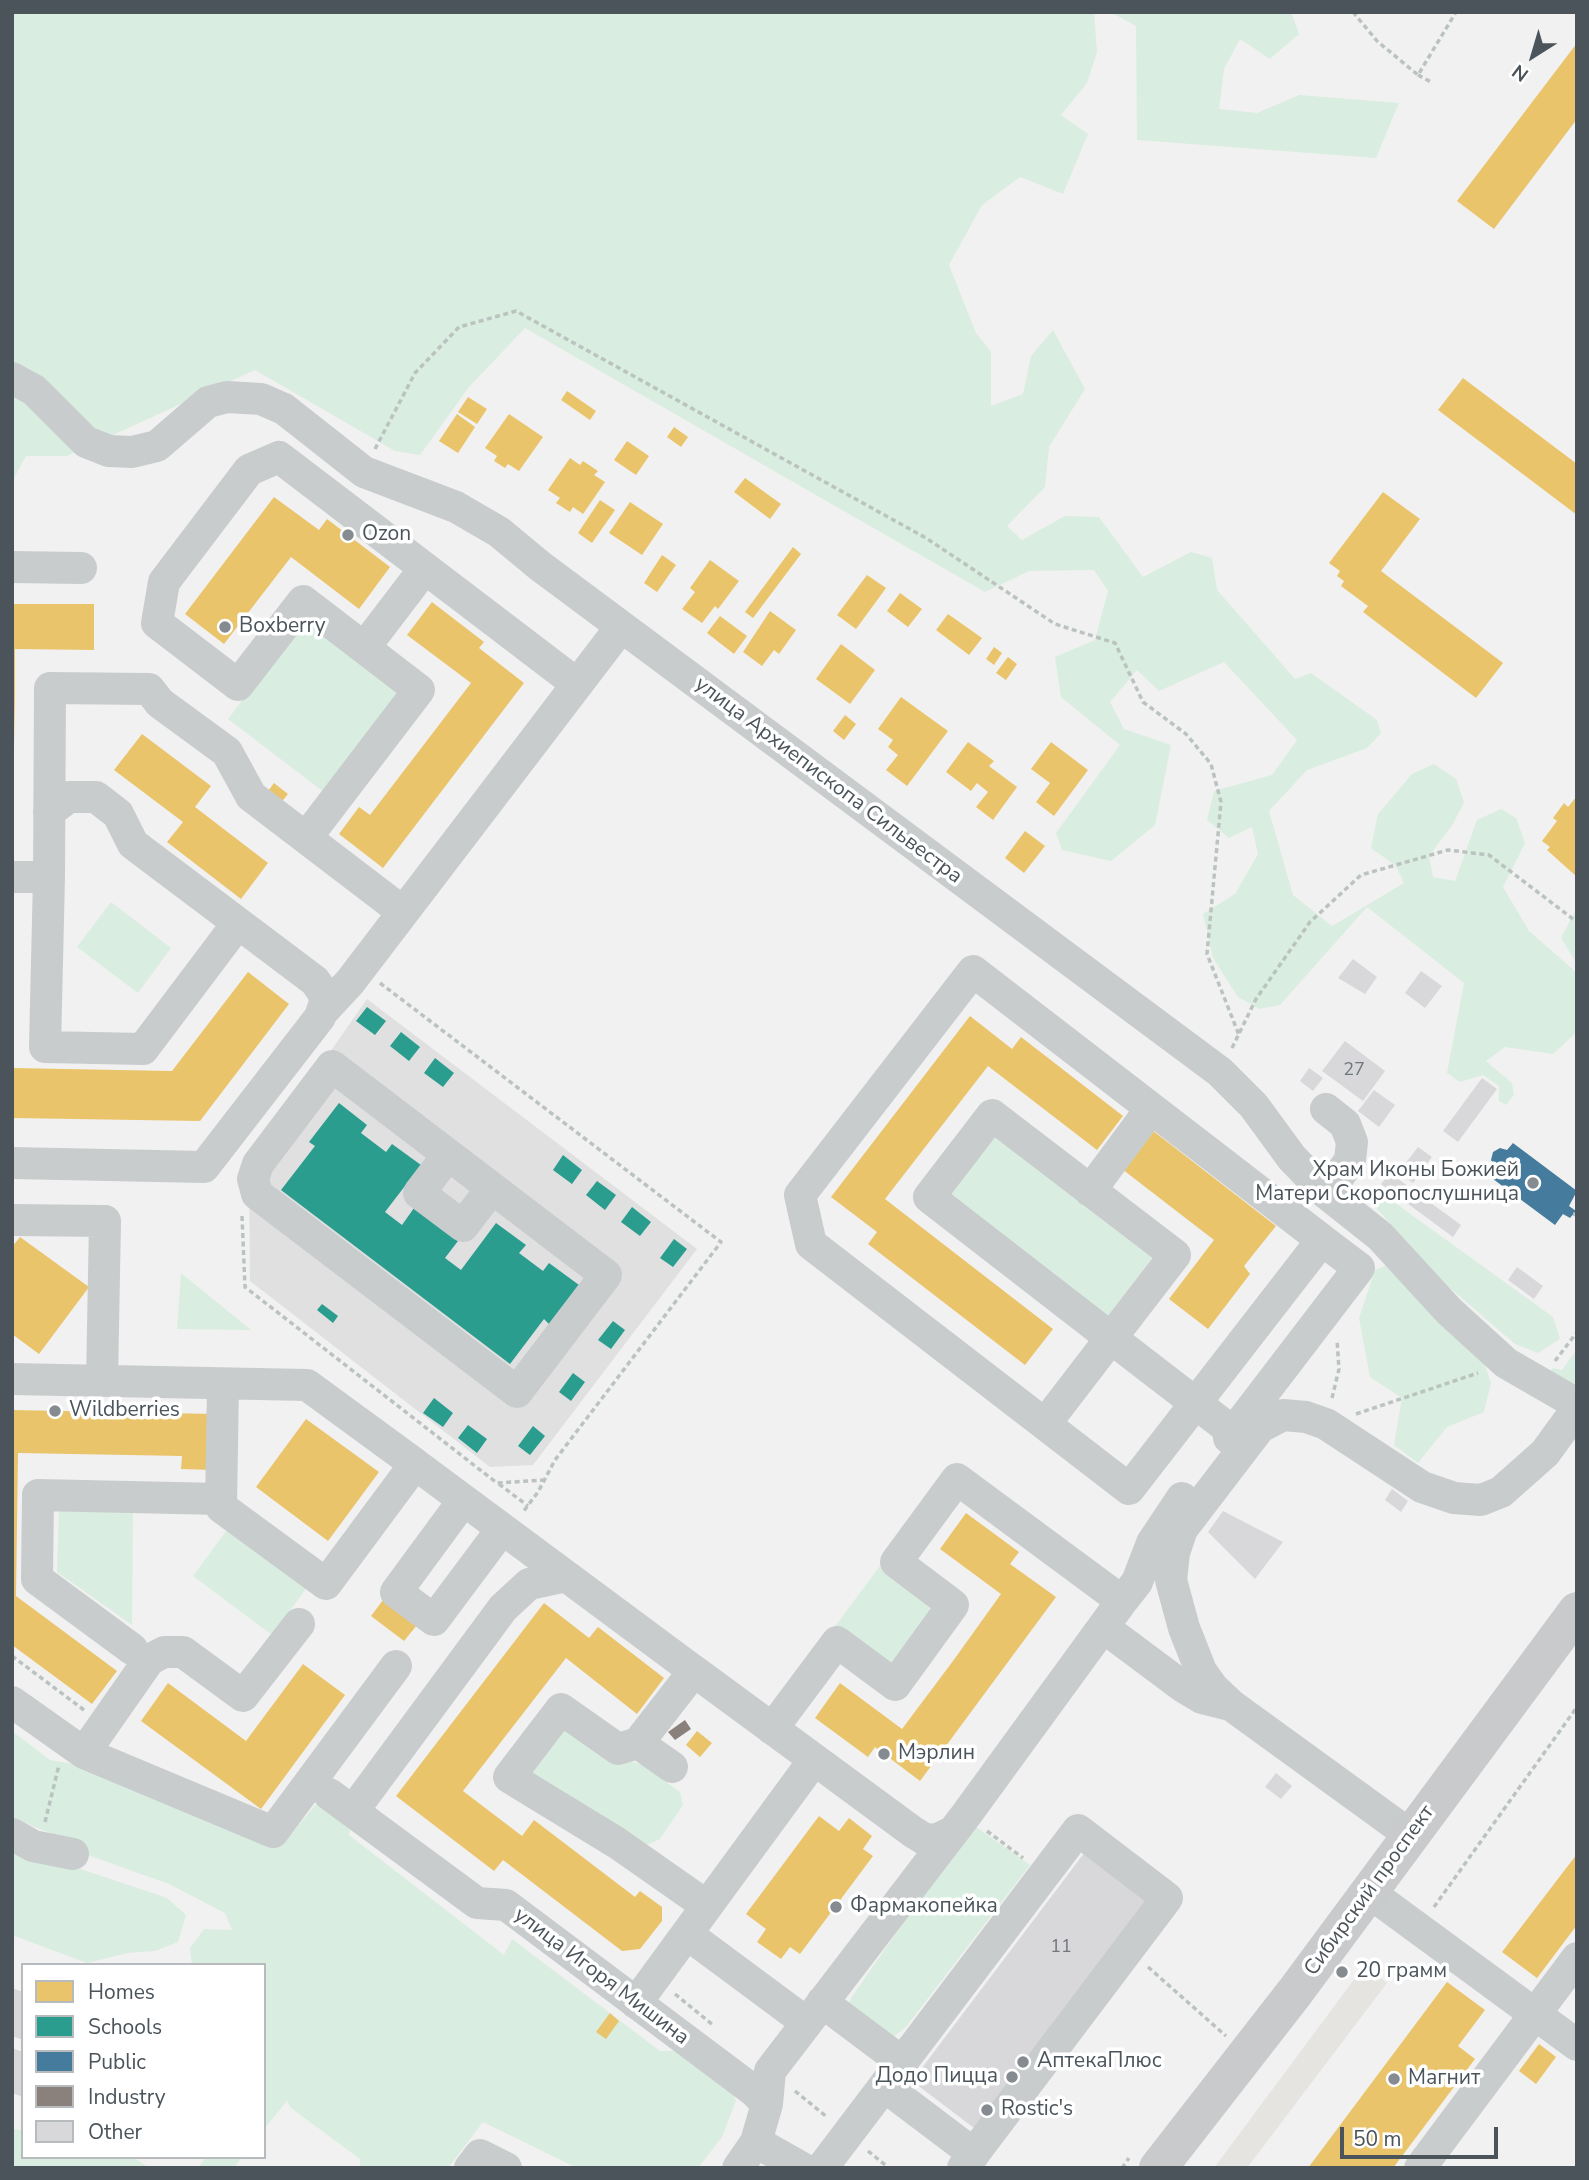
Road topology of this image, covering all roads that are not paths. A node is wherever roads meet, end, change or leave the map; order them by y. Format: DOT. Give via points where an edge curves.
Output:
graph roads {
  1 [pos="12,378"];
  2 [pos="12,567"];
  3 [pos="81,568"];
  4 [pos="425,568"];
  5 [pos="621,627"];
  6 [pos="364,648"];
  7 [pos="577,684"];
  8 [pos="49,812"];
  9 [pos="306,838"];
  10 [pos="12,877"];
  11 [pos="49,877"];
  12 [pos="403,912"];
  13 [pos="238,923"];
  14 [pos="324,1010"];
  15 [pos="296,1048"];
  16 [pos="327,1072"];
  17 [pos="1326,1109"];
  18 [pos="1150,1110"];
  19 [pos="448,1155"];
  20 [pos="12,1163"];
  21 [pos="492,1188"];
  22 [pos="1090,1191"];
  23 [pos="1327,1194"];
  24 [pos="12,1220"];
  25 [pos="1322,1240"];
  26 [pos="1111,1338"];
  27 [pos="12,1379"];
  28 [pos="102,1381"];
  29 [pos="223,1384"];
  30 [pos="1196,1403"];
  31 [pos="1577,1406"];
  32 [pos="1045,1424"];
  33 [pos="1233,1432"];
  34 [pos="415,1465"];
  35 [pos="1129,1489"];
  36 [pos="221,1499"];
  37 [pos="463,1501"];
  38 [pos="1167,1518"];
  39 [pos="502,1530"];
  40 [pos="566,1576"];
  41 [pos="1122,1601"];
  42 [pos="1577,1611"];
  43 [pos="299,1624"];
  44 [pos="1103,1627"];
  45 [pos="132,1649"];
  46 [pos="396,1666"];
  47 [pos="694,1671"];
  48 [pos="12,1702"];
  49 [pos="1231,1705"];
  50 [pos="772,1729"];
  51 [pos="638,1743"];
  52 [pos="84,1753"];
  53 [pos="814,1760"];
  54 [pos="672,1767"];
  55 [pos="959,1824"];
  56 [pos="12,1834"];
  57 [pos="1410,1835"];
  58 [pos="74,1854"];
  59 [pos="1370,1893"];
  60 [pos="707,1906"];
  61 [pos="687,1934"];
  62 [pos="1577,1958"];
  63 [pos="1577,1998"];
  64 [pos="636,2003"];
  65 [pos="815,2012"];
  66 [pos="1534,2014"];
  67 [pos="1577,2045"];
  68 [pos="893,2074"];
  69 [pos="767,2104"];
  70 [pos="756,2143"];
  71 [pos="968,2161"];
  72 [pos="470,2168"];
  73 [pos="506,2168"];
  74 [pos="738,2168"];
  75 [pos="802,2168"];
  76 [pos="822,2168"];
  77 [pos="1158,2168"];
  78 [pos="1420,2168"];
  1 -- 5 [label="street, улица Архиепископа Сильвестра" via="34,390 86,442 109,451 157,446 208,402 227,397 261,399 284,409 364,472 456,507 499,532"];
  2 -- 3 [label="street"];
  4 -- 6 [label="street"];
  4 -- 6 [label="street" via="279,457 250,470 164,582 157,623 239,685 303,601"];
  4 -- 7 [label="street"];
  5 -- 7 [label="street"];
  5 -- 23 [label="street, улица Архиепископа Сильвестра" via="1220,1073 1254,1106 1292,1158"];
  6 -- 9 [label="street" via="419,690"];
  7 -- 12 [label="street"];
  8 -- 9 [label="street" via="50,688 149,689 160,703 227,752 251,796"];
  8 -- 11 [label="street"];
  8 -- 13 [label="street" via="69,797 96,797 118,814 134,844"];
  9 -- 12 [label="street"];
  10 -- 11 [label="street"];
  11 -- 13 [label="street" via="45,1047 143,1049"];
  12 -- 14 [label="street"];
  13 -- 14 [label="street" via="315,981 324,994"];
  14 -- 15 [label="street"];
  15 -- 16 [label="street"];
  15 -- 20 [label="street" via="204,1167"];
  16 -- 19 [label="street" via="332,1066"];
  16 -- 21 [label="street" via="258,1164 253,1179 257,1194 517,1392 606,1275"];
  17 -- 23 [label="street" via="1345,1124 1352,1142 1350,1160"];
  18 -- 22 [label="street"];
  18 -- 25 [label="street"];
  18 -- 32 [label="street" via="973,971 800,1195 811,1244"];
  19 -- 21 [label="street"];
  19 -- 21 [label="street" via="419,1193 463,1226"];
  22 -- 26 [label="street" via="1175,1255"];
  22 -- 26 [label="street" via="992,1115 929,1197"];
  23 -- 31 [label="street, улица Архиепископа Сильвестра" via="1380,1236 1448,1311 1506,1363"];
  24 -- 28 [label="street" via="105,1221"];
  25 -- 30 [label="street"];
  25 -- 33 [label="street" via="1359,1268"];
  26 -- 30 [label="street"];
  26 -- 32 [label="street"];
  27 -- 28 [label="street"];
  28 -- 29 [label="street"];
  29 -- 34 [label="street" via="307,1385"];
  29 -- 36 [label="street"];
  30 -- 33 [label="street"];
  30 -- 35 [label="street"];
  31 -- 49 [label="street" via="1545,1453 1501,1492 1481,1500 1454,1498 1423,1487 1326,1424 1306,1417 1283,1415 1261,1427 1182,1529 1171,1580 1201,1671"];
  32 -- 35 [label="street"];
  33 -- 38 [label="street"];
  34 -- 36 [label="street" via="326,1584 221,1507"];
  34 -- 37 [label="street"];
  35 -- 38 [label="street"];
  36 -- 45 [label="street" via="38,1495 37,1579"];
  37 -- 39 [label="street"];
  37 -- 39 [label="street" via="396,1592 435,1620"];
  38 -- 41 [label="street" via="1137,1582"];
  39 -- 40 [label="street"];
  40 -- 47 [label="street"];
  40 -- 64 [label="street, улица Игоря Мишина" via="529,1584 503,1608 341,1803 477,1903 506,1905"];
  41 -- 44 [label="street"];
  41 -- 50 [label="street" via="957,1479 896,1562 954,1605 895,1685 837,1642"];
  42 -- 57 [label="main road, Сибирский проспект"];
  43 -- 52 [label="street" via="243,1696 183,1652 149,1660"];
  44 -- 49 [label="street" via="1202,1699"];
  44 -- 55 [label="street"];
  46 -- 52 [label="street" via="273,1832"];
  47 -- 50 [label="street"];
  47 -- 51 [label="street"];
  48 -- 52 [label="street"];
  49 -- 57 [label="street"];
  50 -- 53 [label="street"];
  51 -- 54 [label="street"];
  51 -- 60 [label="street" via="618,1749 561,1709 509,1777 617,1843"];
  53 -- 55 [label="street" via="926,1840 938,1839"];
  53 -- 60 [label="street"];
  55 -- 65 [label="street"];
  56 -- 58 [label="street" via="33,1846"];
  57 -- 59 [label="main road, Сибирский проспект"];
  59 -- 66 [label="street"];
  59 -- 77 [label="main road, Сибирский проспект"];
  60 -- 61 [label="street"];
  61 -- 64 [label="street"];
  61 -- 65 [label="street"];
  62 -- 66 [label="street"];
  63 -- 66 [label="street"];
  64 -- 69 [label="street, улица Игоря Мишина"];
  65 -- 68 [label="street"];
  65 -- 69 [label="street" via="770,2071"];
  66 -- 67 [label="street"];
  66 -- 78 [label="street"];
  68 -- 71 [label="street"];
  68 -- 71 [label="street" via="1078,1830 1167,1898"];
  68 -- 76 [label="street"];
  69 -- 70 [label="street"];
  70 -- 74 [label="street"];
  70 -- 75 [label="street"];
  72 -- 73 [label="street" via="480,2155"];
}
